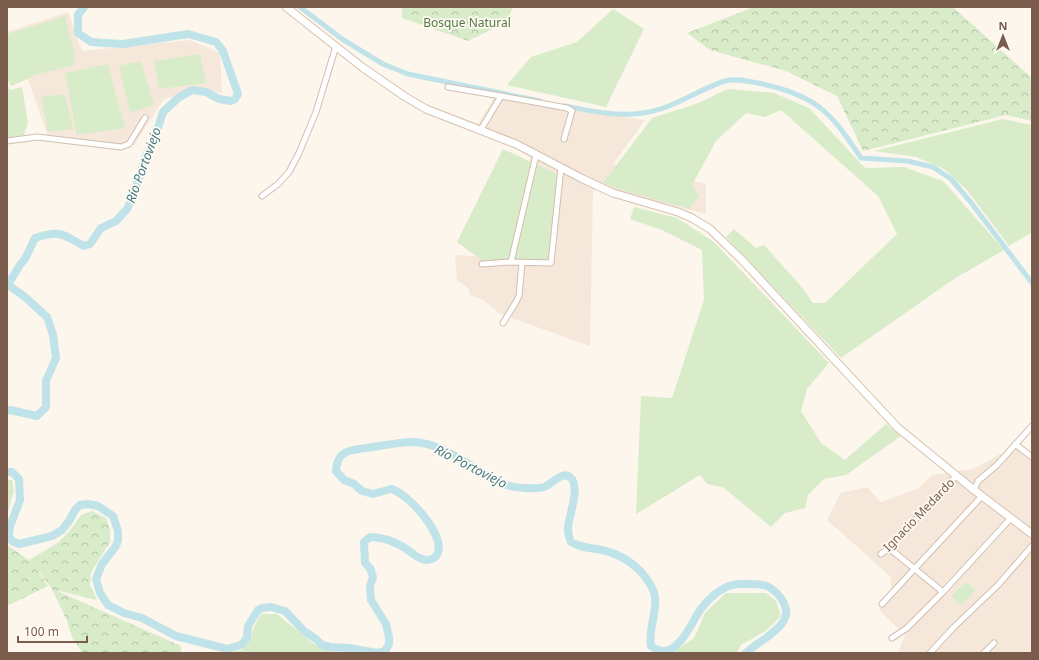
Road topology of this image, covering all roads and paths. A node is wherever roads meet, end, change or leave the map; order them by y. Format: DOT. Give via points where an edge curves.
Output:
graph roads {
  1 [pos="286,7"];
  2 [pos="336,46"];
  3 [pos="448,87"];
  4 [pos="502,96"];
  5 [pos="145,118"];
  6 [pos="480,131"];
  7 [pos="564,139"];
  8 [pos="7,140"];
  9 [pos="536,155"];
  10 [pos="561,168"];
  11 [pos="262,196"];
  12 [pos="511,262"];
  13 [pos="522,263"];
  14 [pos="482,264"];
  15 [pos="504,323"];
  16 [pos="1032,426"];
  17 [pos="1015,444"];
  18 [pos="1032,457"];
  19 [pos="956,476"];
  20 [pos="974,490"];
  21 [pos="982,496"];
  22 [pos="1011,518"];
  23 [pos="1032,534"];
  24 [pos="1032,546"];
  25 [pos="889,548"];
  26 [pos="881,554"];
  27 [pos="915,568"];
  28 [pos="943,592"];
  29 [pos="882,604"];
  30 [pos="892,638"];
  31 [pos="994,643"];
  32 [pos="930,653"];
  33 [pos="984,653"];
  1 -- 2 [label="street"];
  2 -- 6 [label="street" via="362,67 426,109"];
  2 -- 11 [label="street" via="316,112 299,153 289,172"];
  3 -- 4 [label="street"];
  4 -- 6 [label="street"];
  4 -- 7 [label="street" via="555,105 572,111"];
  5 -- 8 [label="street" via="129,144 121,147 37,137"];
  6 -- 9 [label="street" via="516,144"];
  9 -- 10 [label="street"];
  9 -- 12 [label="street"];
  10 -- 13 [label="street" via="551,263"];
  10 -- 19 [label="street" via="612,193 678,212 710,229 897,427"];
  12 -- 13 [label="street"];
  12 -- 14 [label="street"];
  13 -- 15 [label="street" via="519,296"];
  16 -- 17 [label="street"];
  17 -- 18 [label="street"];
  17 -- 20 [label="street" via="978,481"];
  19 -- 20 [label="street"];
  19 -- 25 [label="street, Ignacio Medardo"];
  20 -- 21 [label="street"];
  21 -- 22 [label="street"];
  21 -- 27 [label="street"];
  22 -- 23 [label="street"];
  22 -- 28 [label="street"];
  24 -- 32 [label="street" via="998,585"];
  25 -- 26 [label="street, Ignacio Medardo"];
  25 -- 27 [label="street"];
  27 -- 28 [label="street"];
  27 -- 29 [label="street"];
  28 -- 30 [label="street" via="907,628"];
  31 -- 33 [label="street"];
}
